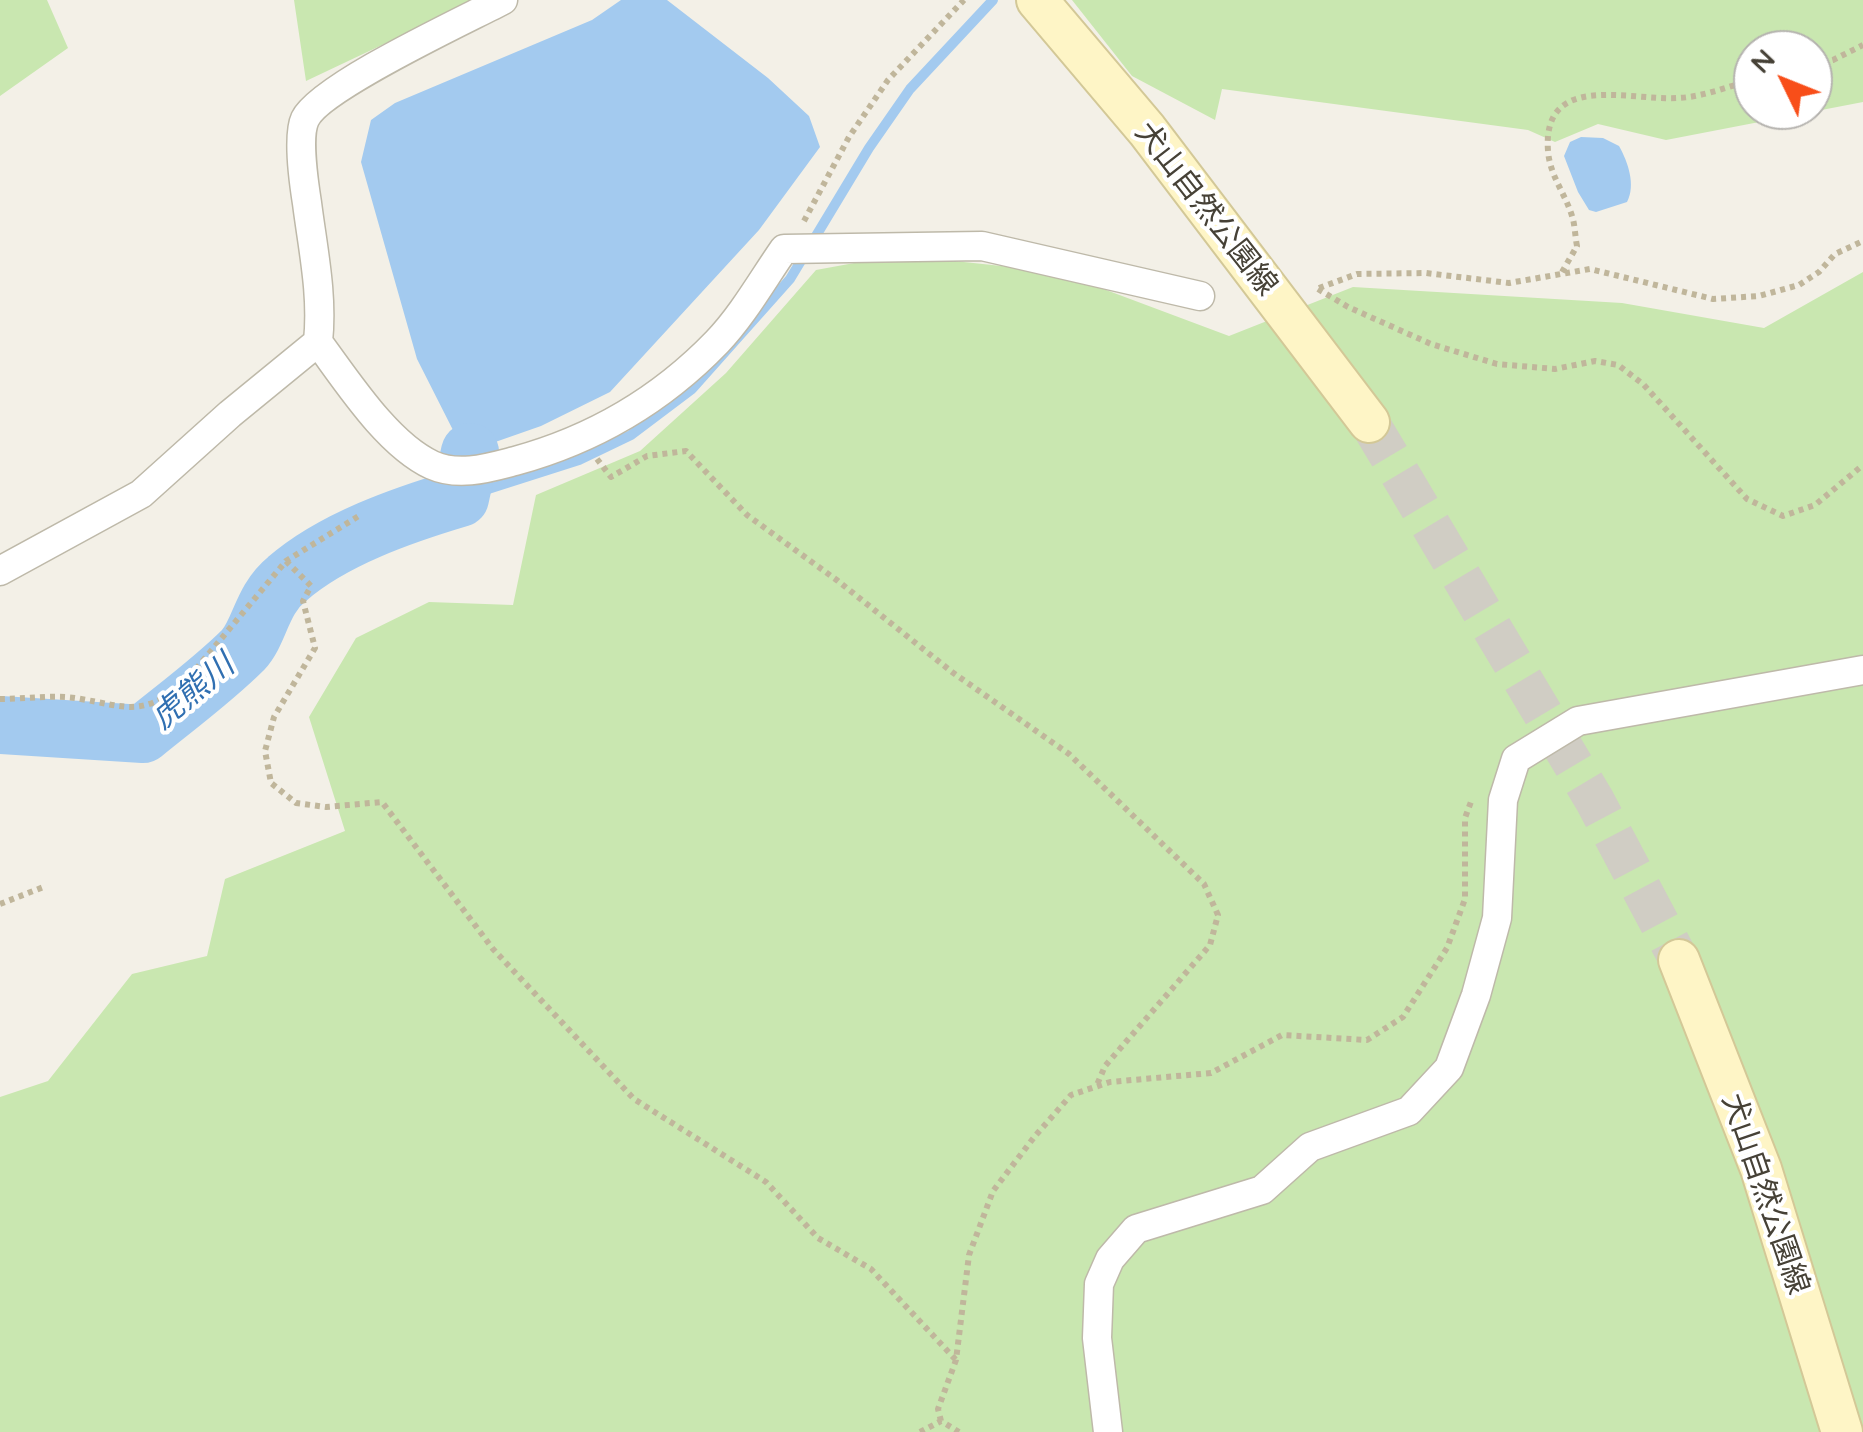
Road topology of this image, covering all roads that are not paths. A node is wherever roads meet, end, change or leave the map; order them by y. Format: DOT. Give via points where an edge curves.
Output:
graph roads {
  1 [pos="503,0"];
  2 [pos="1042,6"];
  3 [pos="1200,296"];
  4 [pos="318,342"];
  5 [pos="1369,422"];
  6 [pos="0,571"];
  7 [pos="1863,670"];
  8 [pos="1679,960"];
  9 [pos="1108,1432"];
  10 [pos="1842,1432"];
  1 -- 4 [label="street" via="318,102 304,120 306,199 322,309"];
  2 -- 5 [label="main road, 犬山自然公園線" via="1147,130"];
  3 -- 4 [label="street" via="982,246 784,248 719,340 668,388 596,432 480,470 447,470 400,442"];
  4 -- 6 [label="street" via="141,494"];
  7 -- 9 [label="street" via="1578,720 1516,759 1503,800 1496,918 1450,1068 1409,1111 1310,1147 1262,1190 1136,1229 1098,1284"];
  8 -- 10 [label="main road, 犬山自然公園線" via="1761,1170"];
}
